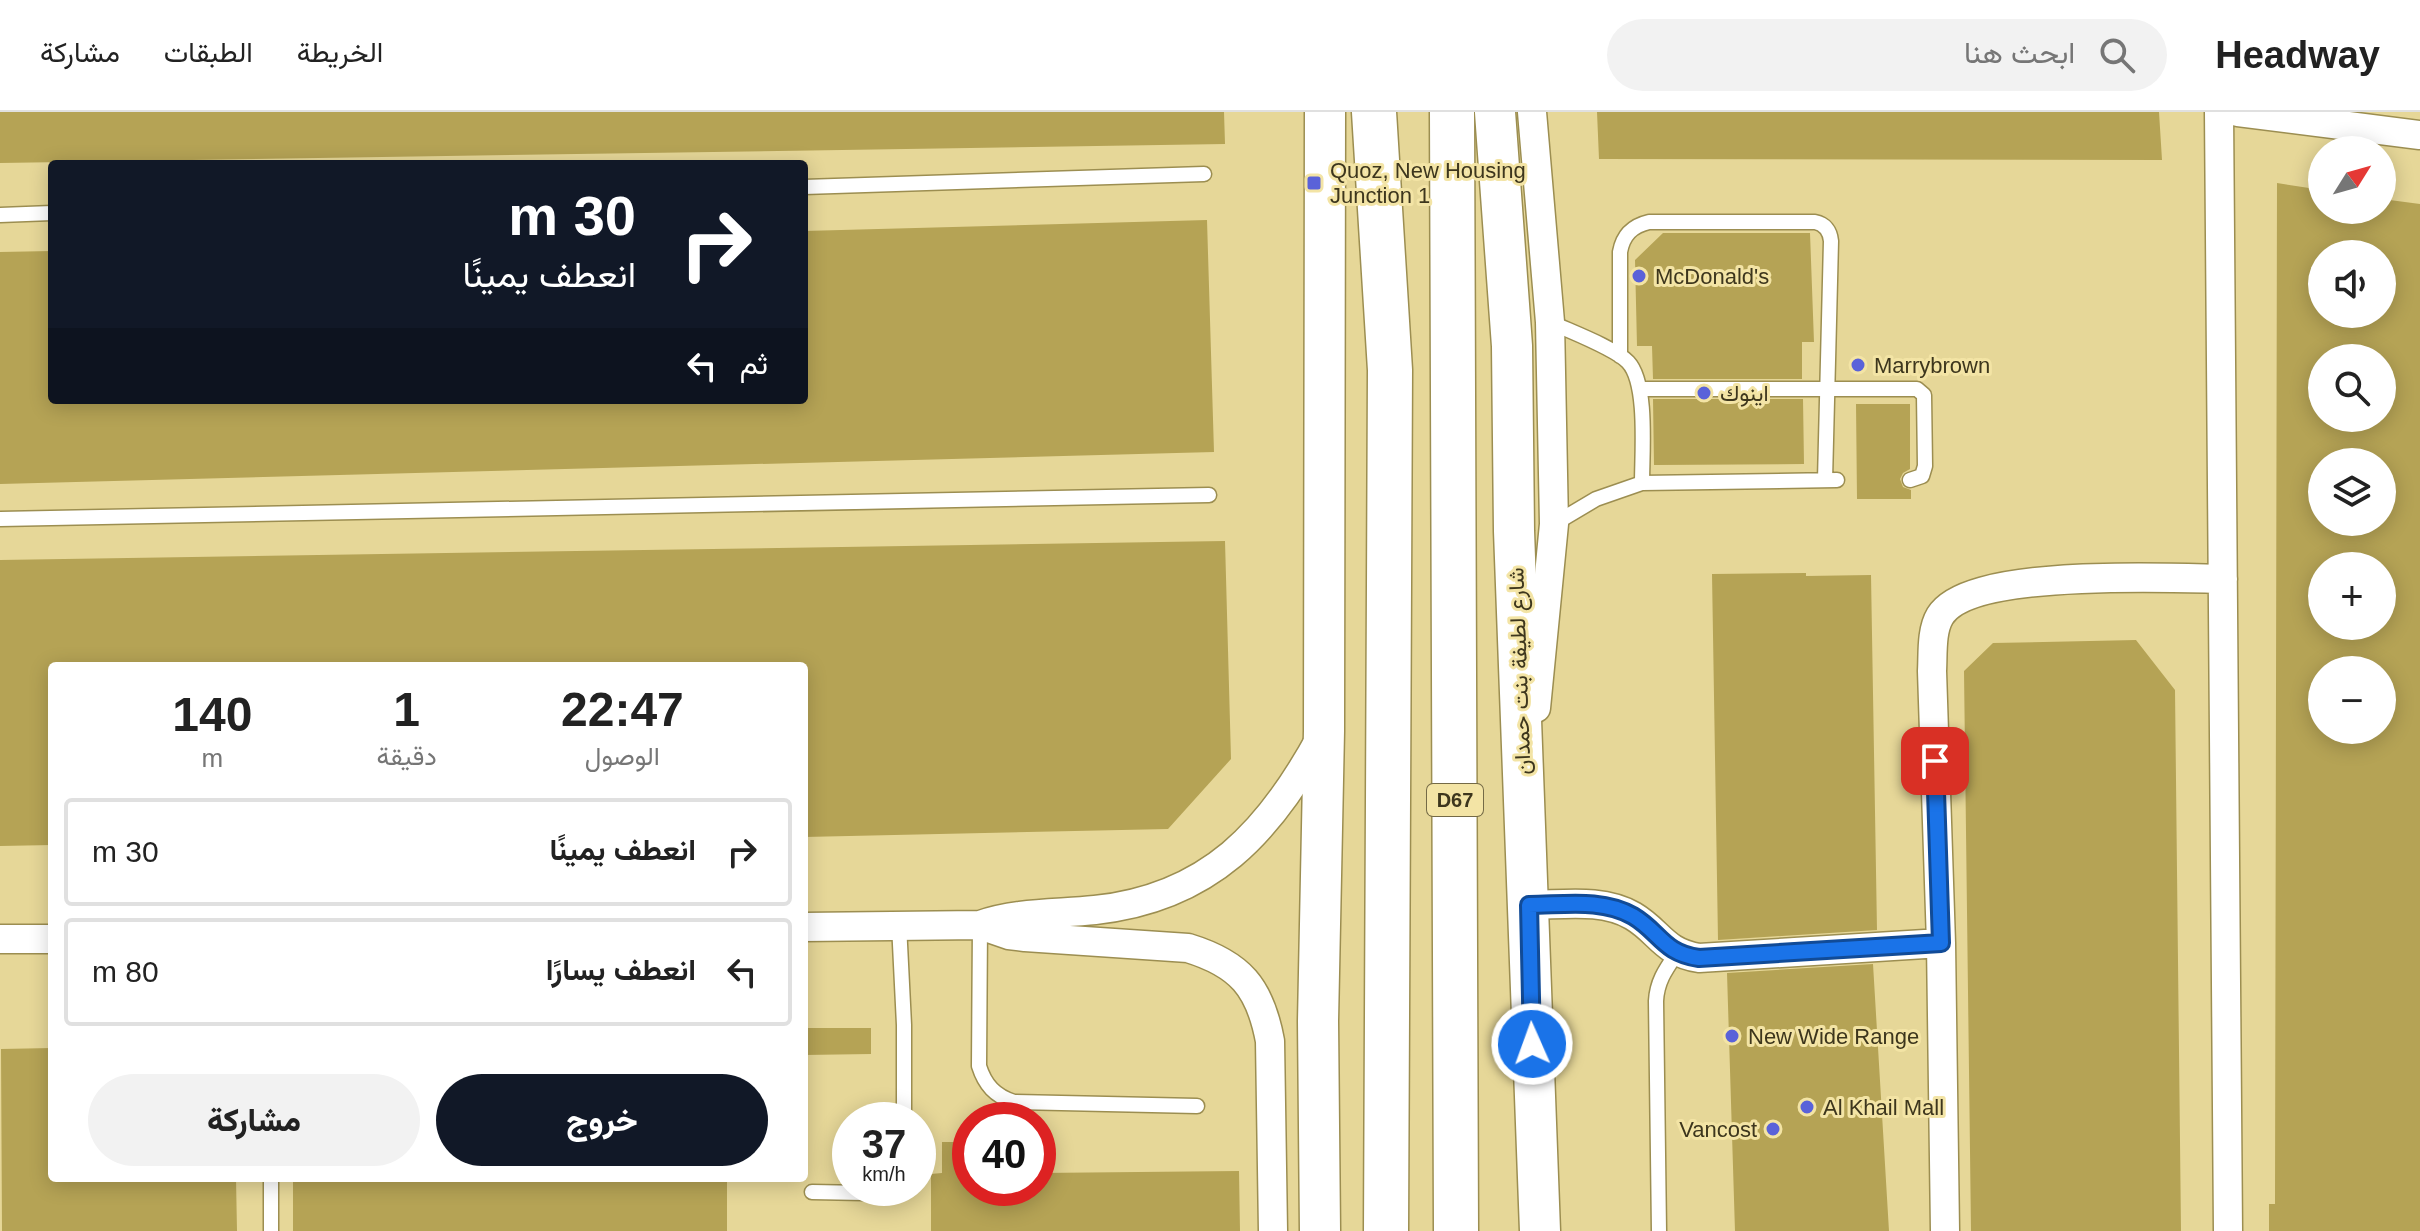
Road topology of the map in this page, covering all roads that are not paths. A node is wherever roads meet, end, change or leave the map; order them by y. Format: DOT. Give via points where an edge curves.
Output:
graph roads {
  1 [pos="1325,112"];
  2 [pos="1374,112"];
  3 [pos="1452,112"];
  4 [pos="1495,112"];
  5 [pos="1532,112"];
  6 [pos="2219,112"];
  7 [pos="2238,112"];
  8 [pos="2420,135"];
  9 [pos="1204,174"];
  10 [pos="808,187"];
  11 [pos="48,213"];
  12 [pos="0,215"];
  13 [pos="1550,322"];
  14 [pos="1620,356"];
  15 [pos="1827,388"];
  16 [pos="1640,389"];
  17 [pos="1910,480"];
  18 [pos="1642,483"];
  19 [pos="1209,495"];
  20 [pos="0,519"];
  21 [pos="1554,524"];
  22 [pos="2223,579"];
  23 [pos="1324,731"];
  24 [pos="1523,733"];
  25 [pos="1529,905"];
  26 [pos="899,924"];
  27 [pos="980,925"];
  28 [pos="808,927"];
  29 [pos="0,939"];
  30 [pos="48,939"];
  31 [pos="1941,943"];
  32 [pos="1677,953"];
  33 [pos="904,1102"];
  34 [pos="1197,1106"];
  35 [pos="271,1182"];
  36 [pos="812,1192"];
  37 [pos="832,1192"];
  38 [pos="271,1231"];
  39 [pos="1273,1231"];
  40 [pos="1320,1231"];
  41 [pos="1386,1231"];
  42 [pos="1456,1231"];
  43 [pos="1540,1231"];
  44 [pos="1659,1231"];
  45 [pos="1945,1231"];
  46 [pos="2228,1231"];
  1 -- 23 [label="street"];
  2 -- 41 [label="main road" via="1390,370"];
  3 -- 42 [label="main road, D67"];
  4 -- 24 [label="street, شارع لطيفة بنت حمدان" via="1512,346"];
  5 -- 13 [label="street"];
  6 -- 22 [label="street"];
  7 -- 8 [label="street"];
  9 -- 10 [label="lane"];
  11 -- 12 [label="lane"];
  13 -- 14 [label="lane"];
  13 -- 21 [label="street"];
  14 -- 15 [label="lane" via="1620,252 1632,228 1649,222 1815,222 1827,228 1831,241"];
  14 -- 16 [label="lane" via="1634,370"];
  15 -- 16 [label="lane"];
  15 -- 17 [label="lane" via="1922,392 1925,469"];
  15 -- 18 [label="lane" via="1831,480"];
  16 -- 18 [label="lane"];
  18 -- 21 [label="lane" via="1596,499"];
  19 -- 20 [label="lane"];
  21 -- 24 [label="street" via="1536,708"];
  22 -- 31 [label="street" via="2111,577 2000,586 1968,595 1941,614 1932,671"];
  22 -- 46 [label="street"];
  23 -- 27 [label="street" via="1273,813 1228,859 1204,875 1125,905 1023,914"];
  23 -- 40 [label="street"];
  24 -- 25 [label="street, شارع لطيفة بنت حمدان"];
  25 -- 32 [label="street" via="1616,908"];
  25 -- 43 [label="street, شارع لطيفة بنت حمدان"];
  26 -- 27 [label="street"];
  26 -- 28 [label="street"];
  26 -- 33 [label="lane"];
  27 -- 34 [label="lane" via="979,1066 995,1093 1014,1102"];
  27 -- 39 [label="street" via="1025,937 1188,948 1214,956 1236,971 1265,1015 1270,1041"];
  29 -- 30 [label="street"];
  31 -- 32 [label="street" via="1699,958"];
  31 -- 45 [label="street"];
  32 -- 44 [label="lane" via="1656,988"];
  35 -- 38 [label="lane"];
  36 -- 37 [label="lane"];
}
